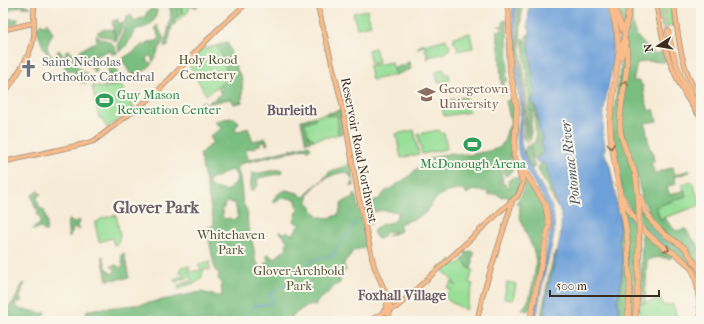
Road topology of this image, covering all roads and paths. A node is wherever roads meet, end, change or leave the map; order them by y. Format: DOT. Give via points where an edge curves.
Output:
graph roads {
  1 [pos="35,3"];
  2 [pos="247,3"];
  3 [pos="317,3"];
  4 [pos="610,3"];
  5 [pos="613,3"];
  6 [pos="630,3"];
  7 [pos="656,3"];
  8 [pos="662,3"];
  9 [pos="690,3"];
  10 [pos="508,4"];
  11 [pos="674,4"];
  12 [pos="33,23"];
  13 [pos="3,30"];
  14 [pos="625,36"];
  15 [pos="509,62"];
  16 [pos="508,74"];
  17 [pos="3,96"];
  18 [pos="701,101"];
  19 [pos="701,106"];
  20 [pos="612,109"];
  21 [pos="701,111"];
  22 [pos="701,118"];
  23 [pos="3,162"];
  24 [pos="517,164"];
  25 [pos="522,169"];
  26 [pos="635,176"];
  27 [pos="617,183"];
  28 [pos="522,188"];
  29 [pos="518,195"];
  30 [pos="512,203"];
  31 [pos="506,208"];
  32 [pos="500,213"];
  33 [pos="507,217"];
  34 [pos="701,272"];
  35 [pos="388,299"];
  36 [pos="398,305"];
  37 [pos="385,312"];
  38 [pos="701,316"];
  39 [pos="369,321"];
  40 [pos="385,321"];
  41 [pos="477,321"];
  42 [pos="530,321"];
  43 [pos="628,321"];
  44 [pos="635,321"];
  1 -- 12 [label="main road"];
  2 -- 23 [label="main road" via="153,96 93,141"];
  3 -- 35 [label="main road, Reservoir Road Northwest" via="342,104 374,266"];
  4 -- 20 [label="highway" via="619,48"];
  5 -- 14 [label="highway"];
  6 -- 14 [label="highway"];
  7 -- 22 [label="main road" via="664,43 675,76"];
  8 -- 11 [label="highway"];
  9 -- 11 [label="highway"];
  10 -- 15 [label="highway"];
  10 -- 25 [label="highway" via="511,19 512,68 519,107 516,147"];
  11 -- 18 [label="main road" via="682,57 688,76"];
  12 -- 13 [label="main road"];
  12 -- 17 [label="main road" via="32,48"];
  14 -- 20 [label="highway"];
  26 -- 14 [label="highway, one-way" via="620,128 628,62"];
  15 -- 16 [label="highway"];
  15 -- 24 [label="highway" via="517,106 514,149"];
  19 -- 21 [label="highway" via="690,90 681,69 669,31 680,74 689,94"];
  20 -- 27 [label="highway, one-way" via="611,146"];
  24 -- 25 [label="highway"];
  24 -- 28 [label="main road"];
  25 -- 28 [label="main road"];
  25 -- 42 [label="highway" via="544,202 549,225"];
  26 -- 34 [label="highway" via="642,204 649,218 661,231 686,249"];
  26 -- 44 [label="highway, bridge" via="640,234"];
  27 -- 38 [label="highway, one-way" via="625,204 641,226 656,241 683,259 691,269 697,284"];
  27 -- 43 [label="highway" via="629,259"];
  28 -- 29 [label="main road"];
  29 -- 30 [label="main road"];
  29 -- 31 [label="main road"];
  30 -- 31 [label="main road"];
  30 -- 33 [label="main road"];
  31 -- 32 [label="main road"];
  31 -- 33 [label="main road"];
  32 -- 33 [label="main road"];
  32 -- 36 [label="main road"];
  33 -- 41 [label="main road"];
  35 -- 36 [label="main road" via="393,305"];
  35 -- 37 [label="main road, Reservoir Road Northwest"];
  35 -- 37 [label="main road"];
  36 -- 37 [label="main road"];
  37 -- 39 [label="main road"];
  37 -- 40 [label="main road"];
  37 -- 40 [label="main road"];
}
